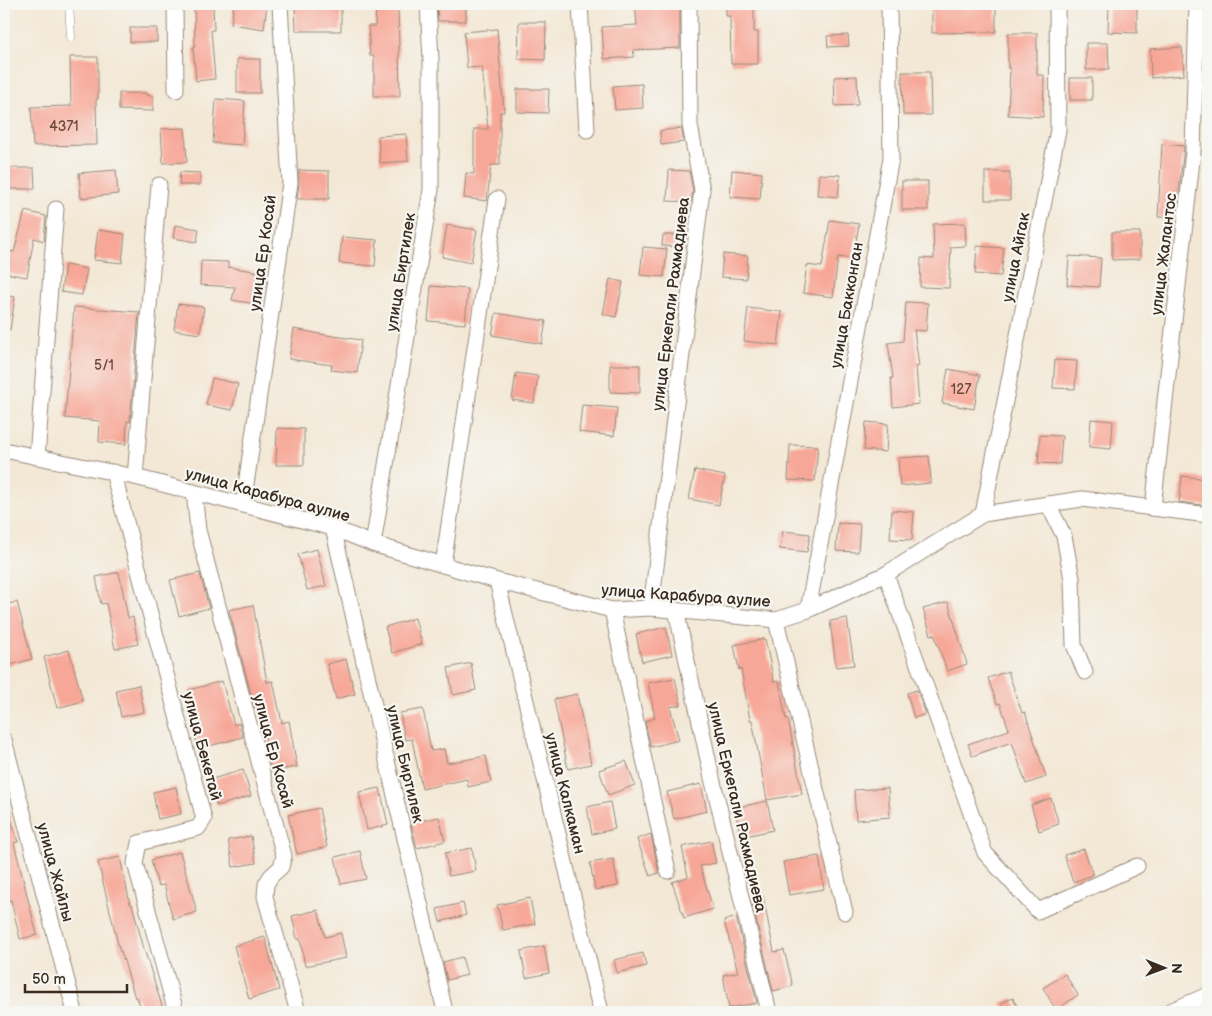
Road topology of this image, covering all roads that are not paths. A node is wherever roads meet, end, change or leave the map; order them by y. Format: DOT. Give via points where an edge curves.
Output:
graph roads {
  1 [pos="70,4"];
  2 [pos="175,4"];
  3 [pos="280,4"];
  4 [pos="428,4"];
  5 [pos="580,4"];
  6 [pos="689,4"];
  7 [pos="890,4"];
  8 [pos="1057,4"];
  9 [pos="1197,4"];
  10 [pos="71,37"];
  11 [pos="176,90"];
  12 [pos="587,130"];
  13 [pos="159,185"];
  14 [pos="497,198"];
  15 [pos="56,209"];
  16 [pos="4,450"];
  17 [pos="37,457"];
  18 [pos="113,472"];
  19 [pos="135,477"];
  20 [pos="194,492"];
  21 [pos="1048,504"];
  22 [pos="243,505"];
  23 [pos="1153,508"];
  24 [pos="983,514"];
  25 [pos="1208,516"];
  26 [pos="334,528"];
  27 [pos="373,544"];
  28 [pos="443,565"];
  29 [pos="886,574"];
  30 [pos="497,581"];
  31 [pos="651,608"];
  32 [pos="612,610"];
  33 [pos="676,610"];
  34 [pos="808,610"];
  35 [pos="776,620"];
  36 [pos="1085,672"];
  37 [pos="4,740"];
  38 [pos="1136,866"];
  39 [pos="668,871"];
  40 [pos="844,912"];
  41 [pos="1208,996"];
  42 [pos="444,1007"];
  43 [pos="75,1012"];
  44 [pos="176,1012"];
  45 [pos="298,1012"];
  46 [pos="601,1012"];
  47 [pos="769,1012"];
  48 [pos="1168,1012"];
  1 -- 10 [label="lane"];
  2 -- 11 [label="street"];
  3 -- 22 [label="street, улица Ер Косай" via="290,183"];
  4 -- 27 [label="street, улица Биртилек" via="431,190"];
  5 -- 12 [label="street"];
  6 -- 31 [label="street, улица Еркегали Рахмадиева" via="690,125 702,190"];
  7 -- 34 [label="street, улица Бакконган" via="891,158"];
  8 -- 24 [label="street, улица Айгак" via="1058,130"];
  9 -- 23 [label="street, улица Жалантос" via="1193,152"];
  13 -- 19 [label="street"];
  14 -- 28 [label="street"];
  15 -- 17 [label="street"];
  16 -- 17 [label="street, улица Карабура аулие"];
  17 -- 18 [label="street, улица Карабура аулие"];
  18 -- 19 [label="street, улица Карабура аулие"];
  18 -- 44 [label="street, улица Бекетай" via="204,819 198,828 139,842 135,863"];
  19 -- 20 [label="street, улица Карабура аулие"];
  20 -- 22 [label="street, улица Карабура аулие"];
  20 -- 45 [label="street, улица Ер Косай" via="198,530 284,856 281,867 266,884 265,897"];
  21 -- 23 [label="street, улица Карабура аулие" via="1082,499"];
  21 -- 24 [label="street, улица Карабура аулие"];
  21 -- 36 [label="street" via="1064,536 1072,579 1074,645"];
  22 -- 26 [label="street, улица Карабура аулие"];
  23 -- 25 [label="street, улица Карабура аулие"];
  24 -- 29 [label="street, улица Карабура аулие"];
  26 -- 27 [label="street, улица Карабура аулие"];
  26 -- 42 [label="street, улица Биртилек"];
  27 -- 28 [label="street, улица Карабура аулие"];
  28 -- 30 [label="street, улица Карабура аулие"];
  29 -- 34 [label="street, улица Карабура аулие"];
  29 -- 38 [label="street" via="985,853 1038,911"];
  30 -- 32 [label="street, улица Карабура аулие"];
  30 -- 46 [label="street, улица Калкаман"];
  31 -- 32 [label="street, улица Карабура аулие"];
  31 -- 33 [label="street, улица Карабура аулие"];
  32 -- 39 [label="street"];
  33 -- 35 [label="street, улица Карабура аулие"];
  33 -- 47 [label="street, улица Еркегали Рахмадиева" via="712,778"];
  34 -- 35 [label="street, улица Карабура аулие"];
  35 -- 40 [label="street"];
  37 -- 43 [label="street, улица Жайлы"];
  41 -- 48 [label="street"];
}
